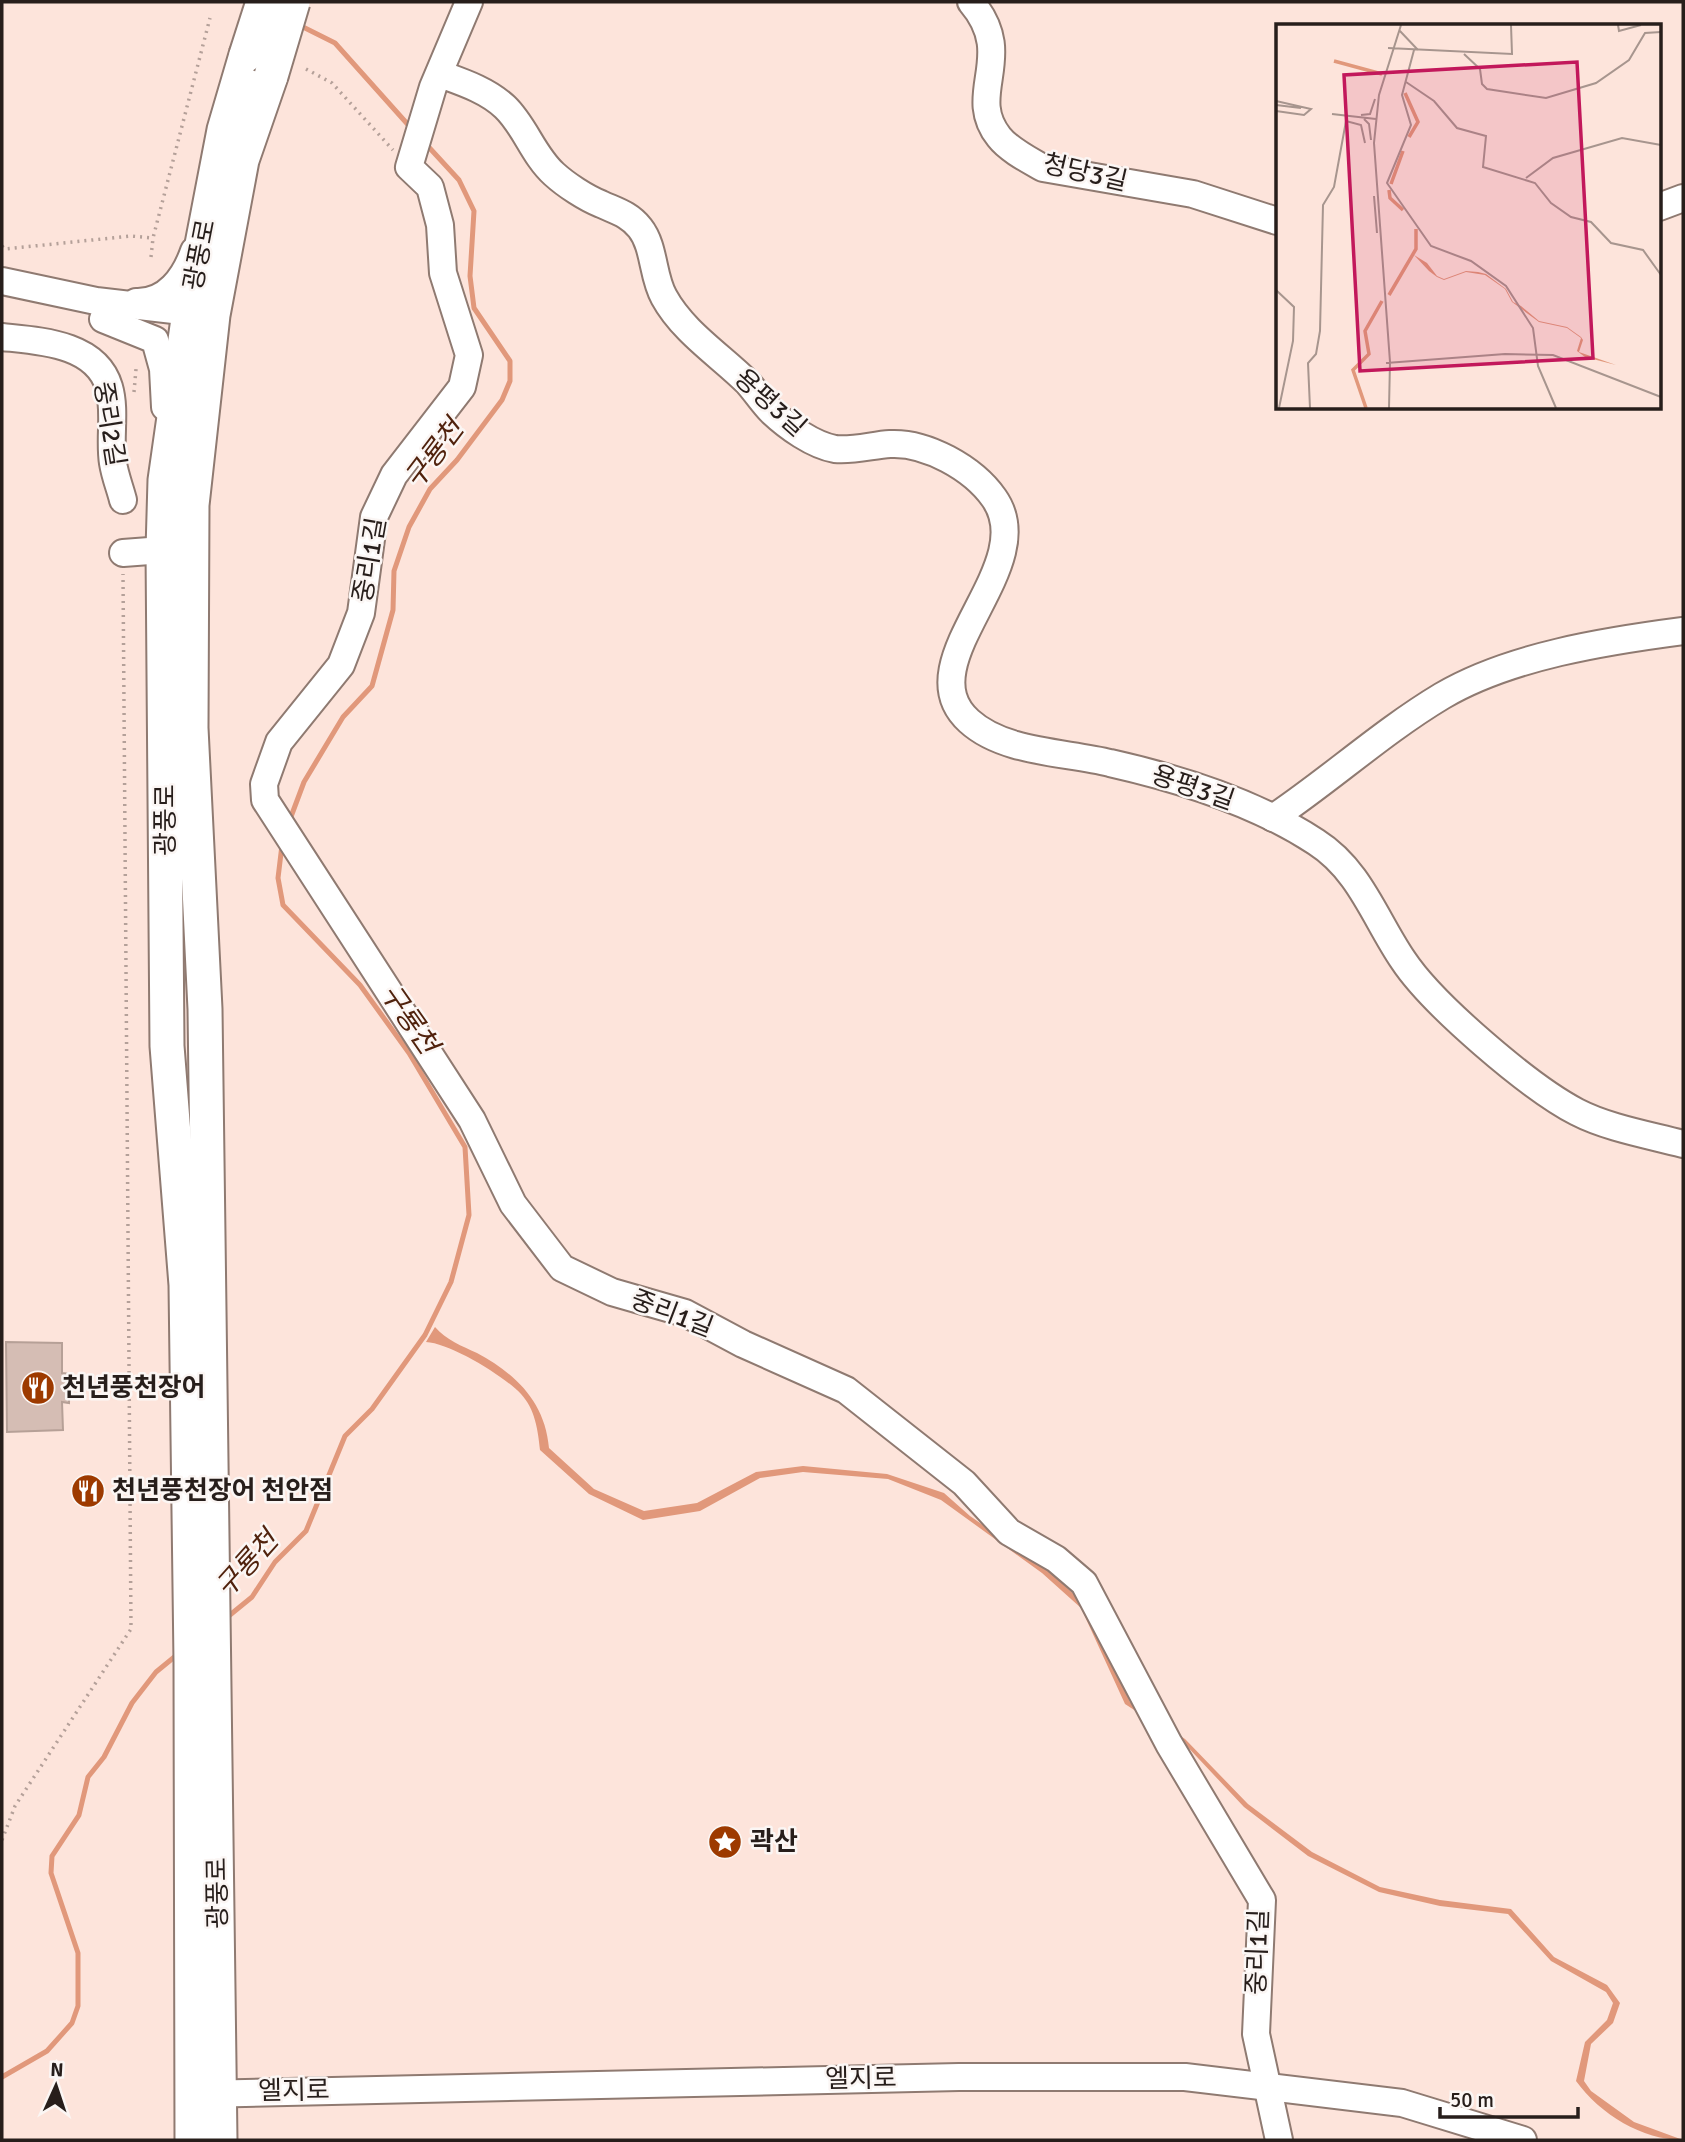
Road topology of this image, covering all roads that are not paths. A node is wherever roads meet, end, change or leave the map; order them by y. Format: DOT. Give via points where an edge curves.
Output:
graph roads {
  1 [pos="263,2"];
  2 [pos="293,2"];
  3 [pos="469,2"];
  4 [pos="971,2"];
  5 [pos="258,65"];
  6 [pos="440,74"];
  7 [pos="212,189"];
  8 [pos="1683,198"];
  9 [pos="1660,207"];
  10 [pos="1276,221"];
  11 [pos="2,281"];
  12 [pos="2,299"];
  13 [pos="100,310"];
  14 [pos="200,321"];
  15 [pos="2,337"];
  16 [pos="165,480"];
  17 [pos="123,500"];
  18 [pos="163,550"];
  19 [pos="123,553"];
  20 [pos="1683,631"];
  21 [pos="1273,818"];
  22 [pos="1683,1144"];
  23 [pos="200,1583"];
  24 [pos="1268,2087"];
  25 [pos="206,2094"];
  26 [pos="192,2140"];
  27 [pos="220,2140"];
  28 [pos="1279,2140"];
  29 [pos="1523,2140"];
  1 -- 5 [label="main road, bridge"];
  2 -- 5 [label="main road, bridge"];
  3 -- 6 [label="street"];
  4 -- 10 [label="street, 청당3길" via="991,32 988,119 1000,139 1027,159 1043,168 1193,194"];
  5 -- 7 [label="main road, 광풍로" via="224,130"];
  5 -- 14 [label="main road, 광풍로" via="242,160"];
  6 -- 21 [label="street, 용평3길" via="469,85 507,109 555,175 599,204 622,211 641,229 663,296 675,312 794,429 820,445 839,450 896,443 920,447 975,477 996,499 1005,524 1004,544 989,591 957,654 951,680 967,720 997,738 1169,778"];
  6 -- 24 [label="street, 중리1길" via="409,167 430,187 440,225 443,273 470,355 462,387 394,475 374,517 361,613 341,665 279,742 264,783 265,800 472,1120 513,1204 562,1268 612,1292 685,1313 846,1390 964,1483 1009,1532 1056,1559 1084,1583 1169,1745 1262,1900 1256,2034"];
  7 -- 13 [label="street" via="188,267 170,292 146,302"];
  7 -- 14 [label="main road, 광풍로"];
  8 -- 9 [label="street"];
  11 -- 13 [label="street"];
  12 -- 13 [label="street"];
  13 -- 14 [label="street"];
  13 -- 16 [label="street" via="155,340 163,369"];
  14 -- 16 [label="main road, 광풍로"];
  14 -- 23 [label="main road, 광풍로" via="192,505 191,728 205,1009"];
  15 -- 17 [label="street, 중리2길" via="80,352 100,369 109,387 112,462"];
  16 -- 18 [label="main road, 광풍로"];
  18 -- 19 [label="street"];
  18 -- 23 [label="main road, 광풍로" via="167,1046 186,1285"];
  20 -- 21 [label="street" via="1565,649 1474,680 1415,713"];
  21 -- 22 [label="street, 용평3길" via="1333,853 1415,976 1443,1007 1526,1075 1578,1113"];
  23 -- 25 [label="main road, 광풍로"];
  24 -- 25 [label="street, 엘지로" via="1185,2077 1051,2075"];
  24 -- 28 [label="street, 중리1길"];
  24 -- 29 [label="street, 엘지로" via="1402,2103"];
  25 -- 26 [label="main road, 광풍로"];
  25 -- 27 [label="main road, 광풍로"];
}
